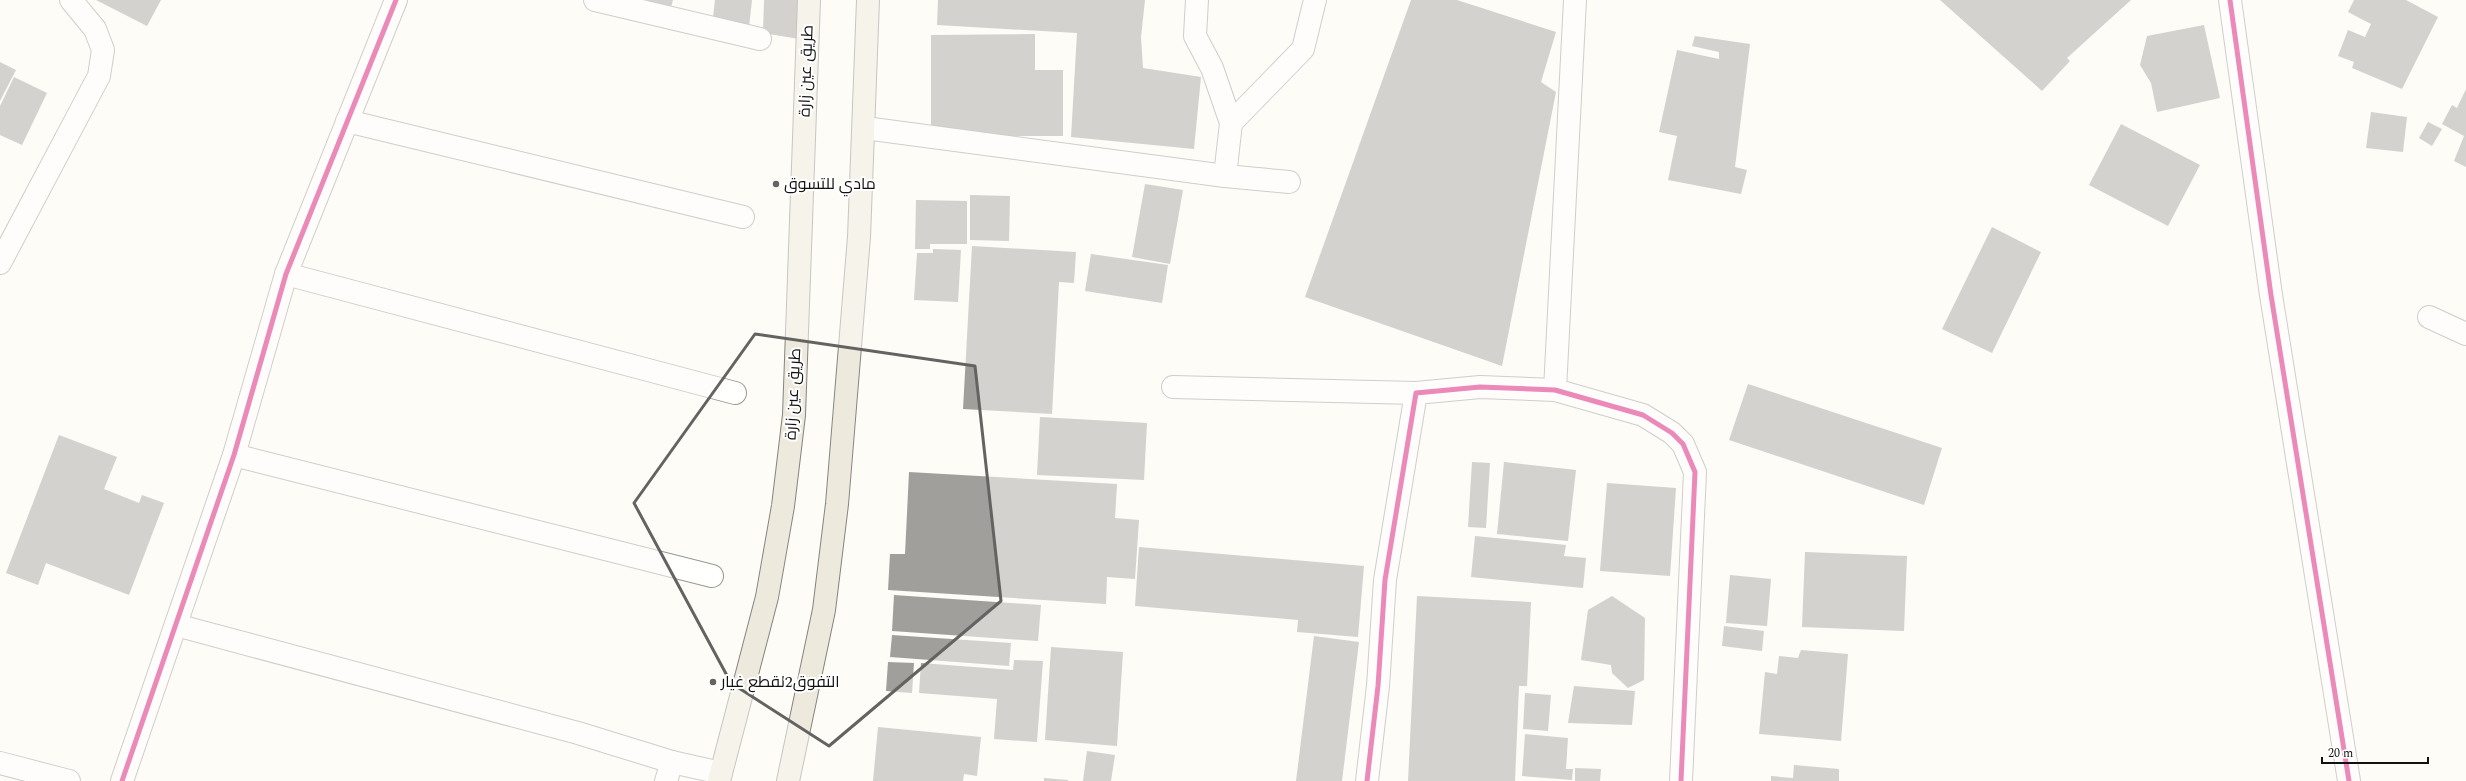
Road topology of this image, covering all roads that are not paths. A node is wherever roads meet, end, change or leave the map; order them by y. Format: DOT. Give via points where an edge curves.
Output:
graph roads {
  1 [pos="71,0"];
  2 [pos="396,0"];
  3 [pos="595,0"];
  4 [pos="809,0"];
  5 [pos="868,0"];
  6 [pos="1197,0"];
  7 [pos="1315,0"];
  8 [pos="1575,0"];
  9 [pos="2230,0"];
  10 [pos="760,39"];
  11 [pos="347,121"];
  12 [pos="1231,123"];
  13 [pos="865,128"];
  14 [pos="1225,176"];
  15 [pos="1289,182"];
  16 [pos="743,217"];
  17 [pos="0,263"];
  18 [pos="286,274"];
  19 [pos="2429,317"];
  20 [pos="2466,334"];
  21 [pos="1173,387"];
  22 [pos="1554,390"];
  23 [pos="1416,392"];
  24 [pos="735,393"];
  25 [pos="234,455"];
  26 [pos="712,576"];
  27 [pos="176,625"];
  28 [pos="0,763"];
  29 [pos="669,772"];
  30 [pos="720,777"];
  31 [pos="69,781"];
  32 [pos="122,781"];
  33 [pos="788,781"];
  34 [pos="1367,781"];
  35 [pos="1681,781"];
  36 [pos="2349,781"];
  1 -- 17 [label="street" via="95,29 102,50 99,76"];
  2 -- 11 [label="street"];
  3 -- 10 [label="street"];
  4 -- 30 [label="main road, طريق عين زارة" via="794,415 783,506 767,597"];
  5 -- 13 [label="main road"];
  6 -- 12 [label="street" via="1195,36 1212,68"];
  7 -- 12 [label="street" via="1303,49"];
  8 -- 22 [label="street"];
  9 -- 36 [label="street" via="2271,295"];
  11 -- 16 [label="street"];
  11 -- 18 [label="street"];
  12 -- 14 [label="street"];
  13 -- 14 [label="street"];
  13 -- 33 [label="main road" via="859,237 837,504 824,610"];
  14 -- 15 [label="street"];
  18 -- 24 [label="street"];
  18 -- 25 [label="street"];
  19 -- 20 [label="street"];
  21 -- 23 [label="street"];
  22 -- 23 [label="street" via="1480,387"];
  22 -- 35 [label="street" via="1643,415 1672,433 1683,444 1695,472"];
  23 -- 34 [label="street" via="1385,580 1378,686"];
  25 -- 26 [label="street"];
  25 -- 27 [label="street"];
  27 -- 29 [label="street" via="578,733"];
  27 -- 32 [label="street"];
  28 -- 31 [label="street"];
  29 -- 30 [label="street"];
}
